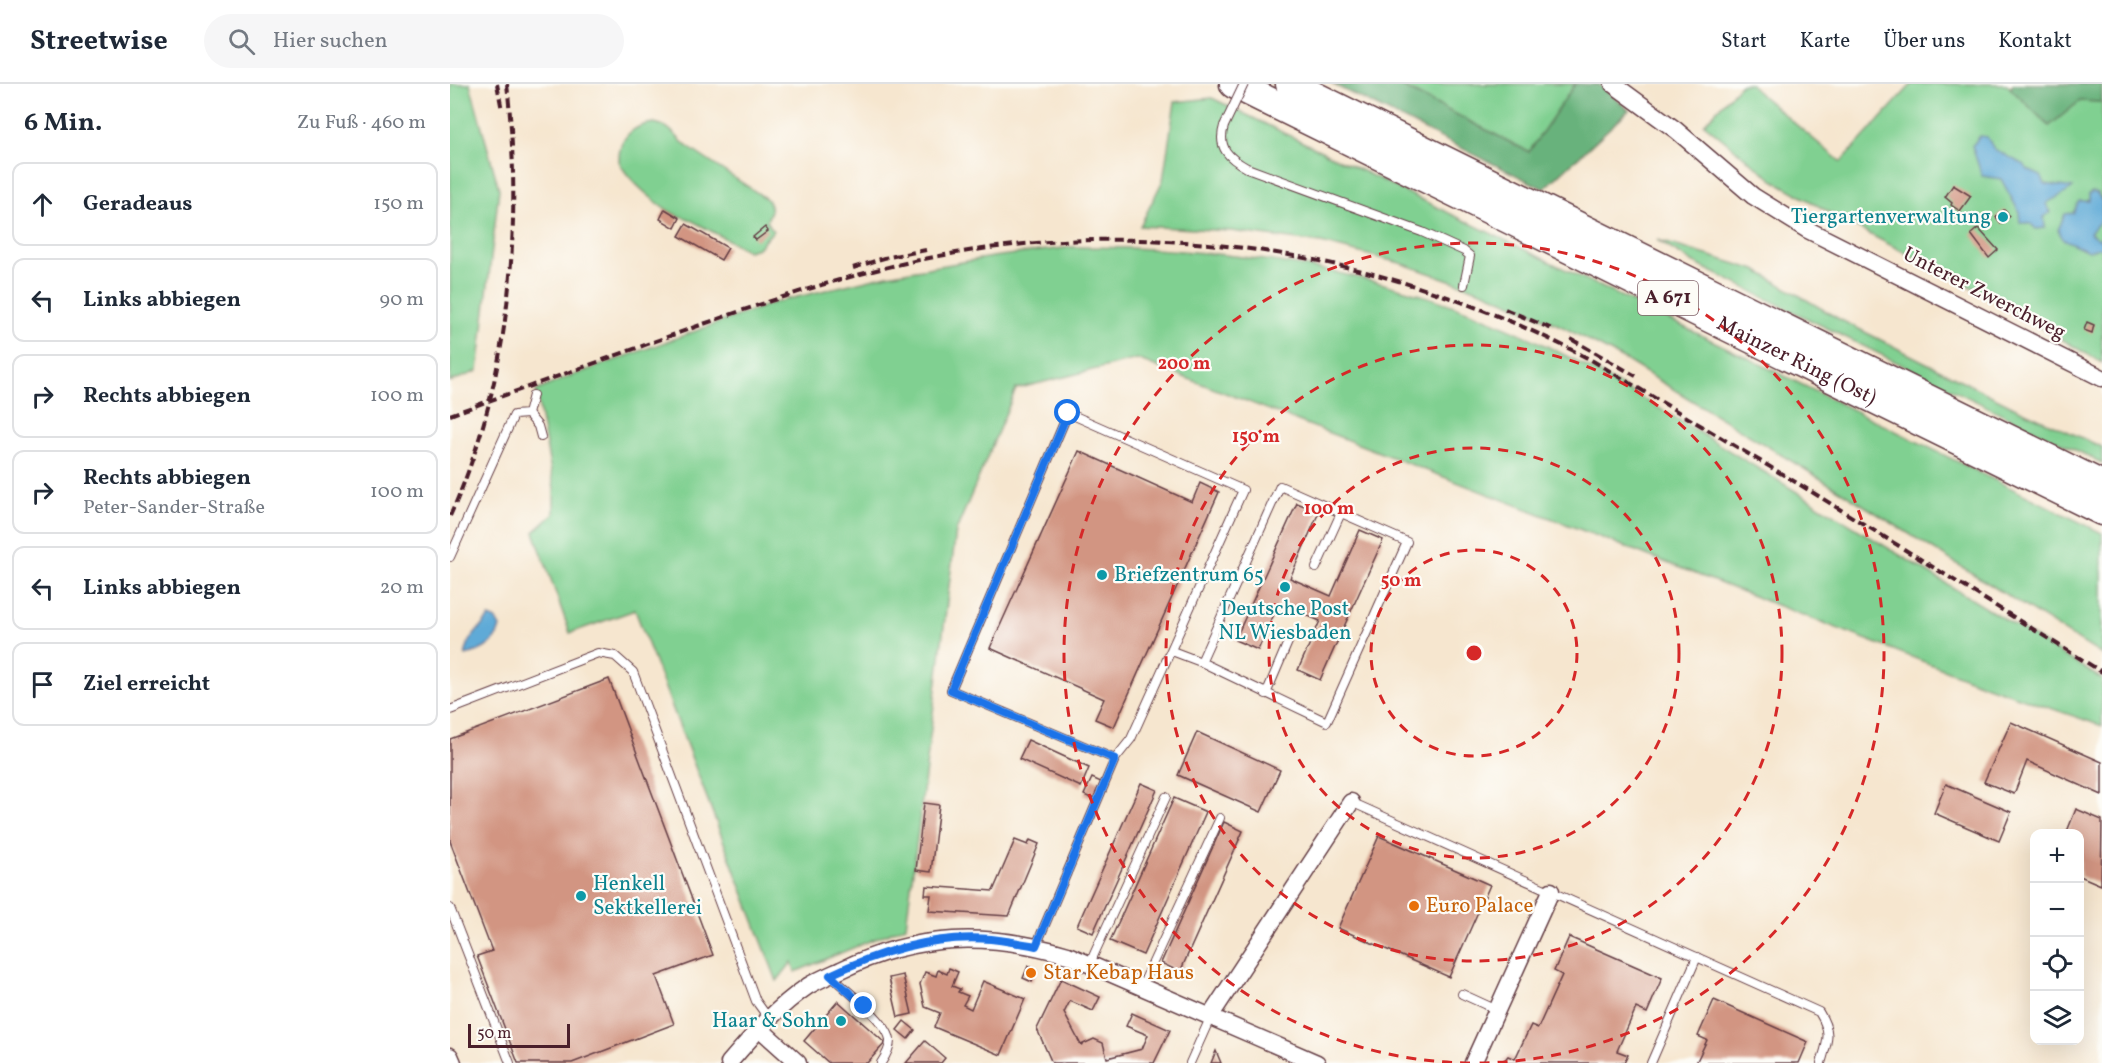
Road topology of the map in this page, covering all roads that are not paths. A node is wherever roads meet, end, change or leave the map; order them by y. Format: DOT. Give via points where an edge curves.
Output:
graph roads {
  1 [pos="1234,84"];
  2 [pos="1244,84"];
  3 [pos="1290,84"];
  4 [pos="1613,84"];
  5 [pos="1464,285"];
  6 [pos="2102,378"];
  7 [pos="533,395"];
  8 [pos="528,414"];
  9 [pos="541,437"];
  10 [pos="2102,485"];
  11 [pos="2102,512"];
  12 [pos="1341,513"];
  13 [pos="450,557"];
  14 [pos="1317,568"];
  15 [pos="1288,642"];
  16 [pos="1172,651"];
  17 [pos="1201,662"];
  18 [pos="1266,694"];
  19 [pos="450,710"];
  20 [pos="1115,759"];
  21 [pos="1166,797"];
  22 [pos="1351,802"];
  23 [pos="1220,818"];
  24 [pos="1551,891"];
  25 [pos="450,908"];
  26 [pos="1036,946"];
  27 [pos="1697,957"];
  28 [pos="1090,963"];
  29 [pos="830,975"];
  30 [pos="1142,986"];
  31 [pos="1462,994"];
  32 [pos="1497,1010"];
  33 [pos="1211,1016"];
  34 [pos="764,1024"];
  35 [pos="450,1056"];
  36 [pos="453,1063"];
  37 [pos="510,1063"];
  38 [pos="729,1063"];
  39 [pos="798,1063"];
  40 [pos="881,1063"];
  41 [pos="1190,1063"];
  42 [pos="1317,1063"];
  43 [pos="1473,1063"];
  44 [pos="1652,1063"];
  45 [pos="1821,1063"];
  1 -- 11 [label="highway, Mainzer Ring (Ost) / A 671"];
  2 -- 5 [label="lane, bridge" via="1221,134 1228,156 1247,168 1464,250 1470,256"];
  3 -- 10 [label="highway, Mainzer Ring (Ost) / A 671"];
  4 -- 6 [label="street, Unterer Zwerchweg" via="1676,130 1753,196 1806,229"];
  7 -- 8 [label="lane"];
  8 -- 9 [label="lane"];
  8 -- 13 [label="lane" via="514,415"];
  12 -- 14 [label="lane"];
  12 -- 17 [label="lane" via="1280,486"];
  12 -- 18 [label="lane" via="1407,542 1327,722"];
  15 -- 18 [label="lane"];
  16 -- 17 [label="lane"];
  16 -- 20 [label="lane" via="1131,739"];
  16 -- 20 [label="lane" via="1244,490 1068,413 951,690"];
  17 -- 18 [label="lane"];
  19 -- 34 [label="lane" via="598,653 615,656 633,672"];
  20 -- 26 [label="lane"];
  21 -- 28 [label="lane"];
  22 -- 24 [label="lane"];
  22 -- 33 [label="street"];
  23 -- 30 [label="lane"];
  24 -- 27 [label="lane"];
  24 -- 32 [label="street"];
  25 -- 37 [label="lane"];
  26 -- 28 [label="street"];
  26 -- 29 [label="street" via="989,939 914,944 860,960"];
  27 -- 44 [label="lane"];
  27 -- 45 [label="lane" via="1819,1012 1828,1028"];
  28 -- 30 [label="street"];
  29 -- 34 [label="street" via="808,986"];
  29 -- 40 [label="lane" via="886,1028 891,1040"];
  30 -- 33 [label="street"];
  31 -- 32 [label="lane"];
  32 -- 43 [label="street"];
  33 -- 41 [label="lane"];
  33 -- 42 [label="street"];
  34 -- 38 [label="street"];
  34 -- 39 [label="street"];
  35 -- 36 [label="street"];
}
